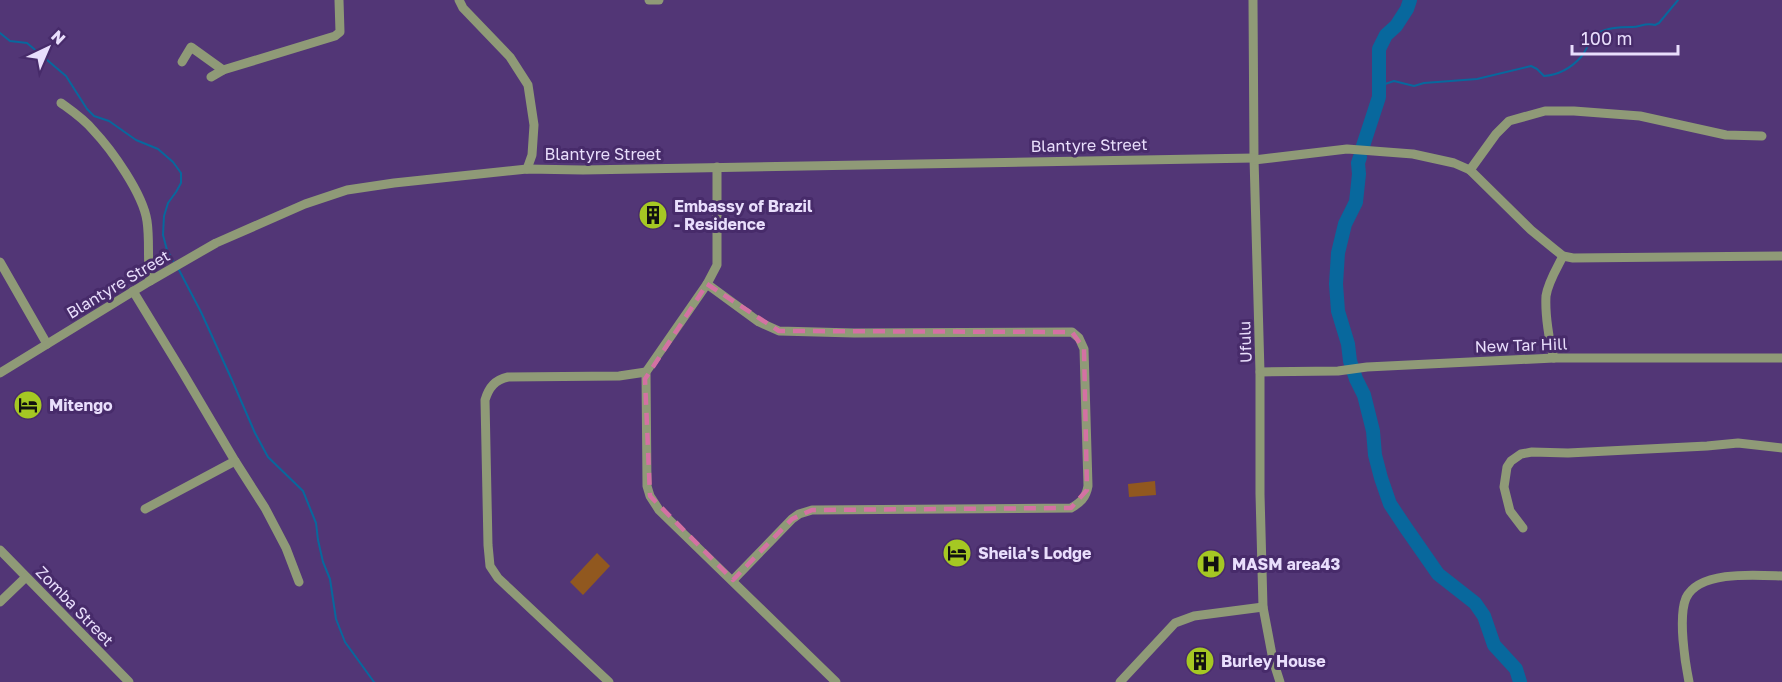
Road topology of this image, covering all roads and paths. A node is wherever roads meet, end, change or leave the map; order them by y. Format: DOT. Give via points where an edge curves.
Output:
graph roads {
  1 [pos="339,0"];
  2 [pos="459,0"];
  3 [pos="649,0"];
  4 [pos="659,0"];
  5 [pos="1253,0"];
  6 [pos="182,62"];
  7 [pos="223,70"];
  8 [pos="211,77"];
  9 [pos="61,103"];
  10 [pos="1762,136"];
  11 [pos="1254,159"];
  12 [pos="717,167"];
  13 [pos="527,169"];
  14 [pos="1470,170"];
  15 [pos="1563,256"];
  16 [pos="1782,256"];
  17 [pos="0,262"];
  18 [pos="150,281"];
  19 [pos="707,284"];
  20 [pos="133,291"];
  21 [pos="47,344"];
  22 [pos="1554,358"];
  23 [pos="1782,358"];
  24 [pos="646,372"];
  25 [pos="1260,372"];
  26 [pos="0,373"];
  27 [pos="1782,448"];
  28 [pos="234,461"];
  29 [pos="145,509"];
  30 [pos="1523,528"];
  31 [pos="0,550"];
  32 [pos="1782,576"];
  33 [pos="26,577"];
  34 [pos="733,580"];
  35 [pos="299,582"];
  36 [pos="0,602"];
  37 [pos="1263,607"];
  38 [pos="129,682"];
  39 [pos="609,682"];
  40 [pos="836,682"];
  41 [pos="1120,682"];
  42 [pos="1280,682"];
  43 [pos="1689,682"];
  1 -- 7 [label="street" via="340,32 334,36"];
  2 -- 13 [label="street" via="510,57 528,84 534,125"];
  3 -- 4 [label="street"];
  5 -- 11 [label="street, Ufulu"];
  6 -- 7 [label="street" via="188,44"];
  7 -- 8 [label="street"];
  9 -- 18 [label="street" via="93,129 134,187 147,222"];
  10 -- 14 [label="street" via="1726,135 1640,116 1545,111 1509,122"];
  11 -- 12 [label="street, Blantyre Street"];
  11 -- 14 [label="street, Blantyre Street" via="1347,149 1413,154"];
  11 -- 25 [label="street, Ufulu"];
  12 -- 13 [label="street, Blantyre Street"];
  12 -- 19 [label="street" via="717,265"];
  13 -- 18 [label="street, Blantyre Street" via="394,183 336,194 216,243"];
  14 -- 15 [label="street"];
  15 -- 16 [label="street"];
  15 -- 22 [label="street" via="1546,296"];
  17 -- 21 [label="street"];
  18 -- 20 [label="street, Blantyre Street"];
  19 -- 24 [label="street"];
  19 -- 34 [label="street" via="759,322 779,331 1072,332 1084,350 1088,486 1080,503 1071,508 812,510 792,519"];
  20 -- 21 [label="street, Blantyre Street"];
  20 -- 28 [label="street"];
  21 -- 26 [label="street, Blantyre Street"];
  22 -- 23 [label="street, New Tar Hill"];
  22 -- 25 [label="street, New Tar Hill"];
  24 -- 34 [label="street" via="650,496 668,519"];
  24 -- 39 [label="street" via="500,379 485,400 490,566 498,578"];
  25 -- 37 [label="street, Ufulu"];
  27 -- 30 [label="street" via="1738,443 1521,454 1507,467 1504,487 1510,511"];
  28 -- 29 [label="street"];
  28 -- 35 [label="street" via="265,508"];
  31 -- 33 [label="street, Zomba Street"];
  32 -- 43 [label="street" via="1722,577 1690,592 1683,610"];
  33 -- 36 [label="street"];
  33 -- 38 [label="street, Zomba Street"];
  34 -- 40 [label="street"];
  37 -- 41 [label="street" via="1194,616 1175,623"];
  37 -- 42 [label="street, Ufulu"];
}
